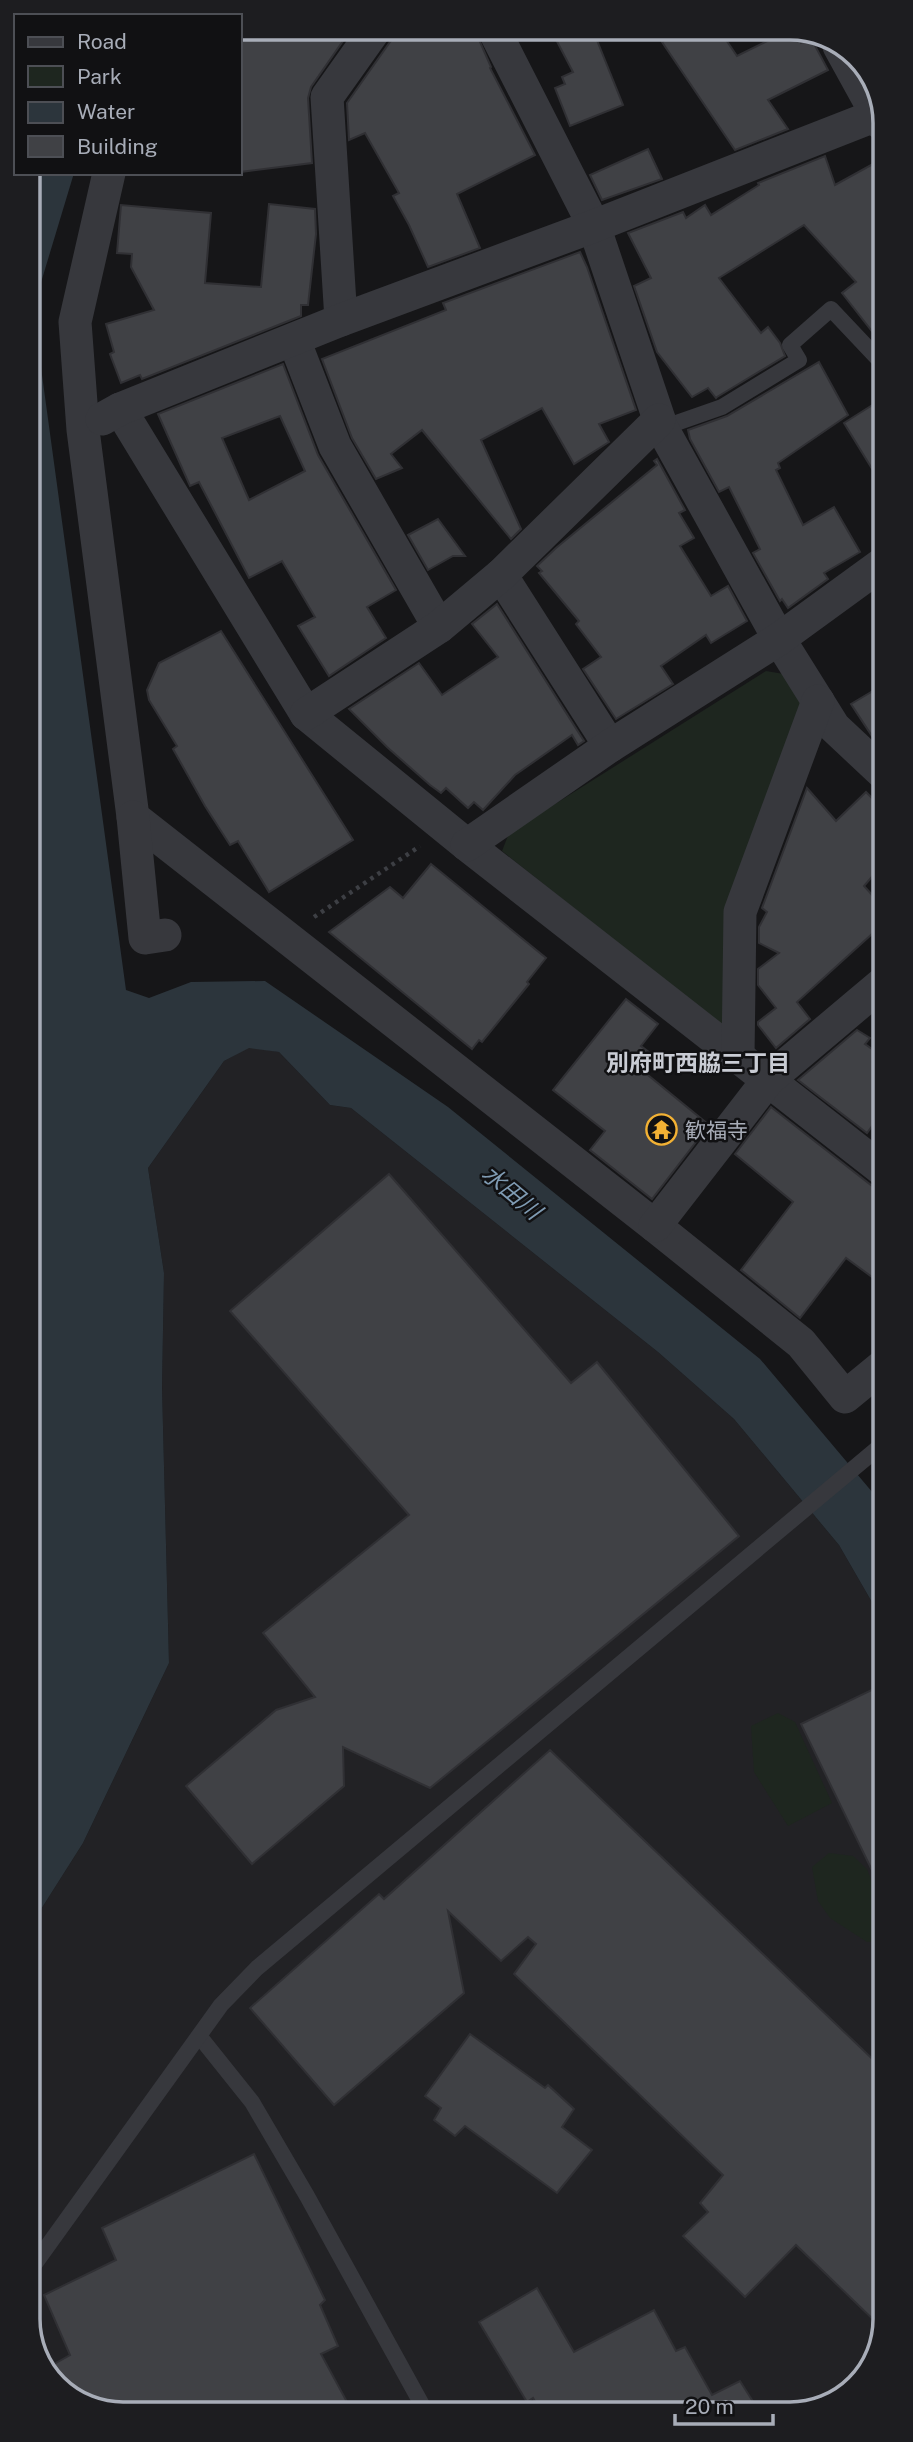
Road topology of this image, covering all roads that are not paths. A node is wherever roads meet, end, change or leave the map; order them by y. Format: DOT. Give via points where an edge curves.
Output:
graph roads {
  1 [pos="367,40"];
  2 [pos="499,40"];
  3 [pos="852,69"];
  4 [pos="868,97"];
  5 [pos="873,121"];
  6 [pos="109,175"];
  7 [pos="594,226"];
  8 [pos="341,320"];
  9 [pos="294,340"];
  10 [pos="873,354"];
  11 [pos="120,409"];
  12 [pos="660,424"];
  13 [pos="83,430"];
  14 [pos="873,571"];
  15 [pos="501,575"];
  16 [pos="439,627"];
  17 [pos="779,639"];
  18 [pos="818,701"];
  19 [pos="306,714"];
  20 [pos="610,746"];
  21 [pos="873,764"];
  22 [pos="133,817"];
  23 [pos="457,837"];
  24 [pos="165,935"];
  25 [pos="873,992"];
  26 [pos="738,1056"];
  27 [pos="768,1080"];
  28 [pos="873,1162"];
  29 [pos="655,1226"];
  30 [pos="873,1374"];
  31 [pos="873,1453"];
  32 [pos="200,2037"];
  33 [pos="40,2257"];
  34 [pos="420,2402"];
  1 -- 8 [label="street" via="327,97"];
  2 -- 7 [label="street"];
  3 -- 4 [label="street"];
  5 -- 7 [label="street"];
  6 -- 13 [label="street" via="75,322"];
  7 -- 8 [label="street"];
  7 -- 12 [label="street"];
  8 -- 9 [label="street"];
  9 -- 11 [label="street"];
  9 -- 16 [label="street" via="335,446"];
  10 -- 12 [label="lane" via="831,310 790,345 799,360 722,407"];
  11 -- 13 [label="street"];
  11 -- 19 [label="street"];
  12 -- 15 [label="street"];
  12 -- 17 [label="street"];
  13 -- 22 [label="street"];
  14 -- 17 [label="street"];
  15 -- 16 [label="street"];
  15 -- 20 [label="street"];
  16 -- 19 [label="street"];
  17 -- 18 [label="street"];
  17 -- 20 [label="street"];
  18 -- 21 [label="street" via="834,727"];
  18 -- 26 [label="street" via="740,912"];
  19 -- 23 [label="street"];
  20 -- 23 [label="street"];
  22 -- 24 [label="street" via="145,939"];
  22 -- 29 [label="street"];
  23 -- 26 [label="street"];
  25 -- 27 [label="street"];
  26 -- 27 [label="street"];
  27 -- 28 [label="street"];
  27 -- 29 [label="street"];
  29 -- 30 [label="street" via="801,1343 845,1397"];
  31 -- 32 [label="lane" via="257,1968 221,2006"];
  32 -- 33 [label="lane"];
  32 -- 34 [label="lane" via="252,2102"];
}
